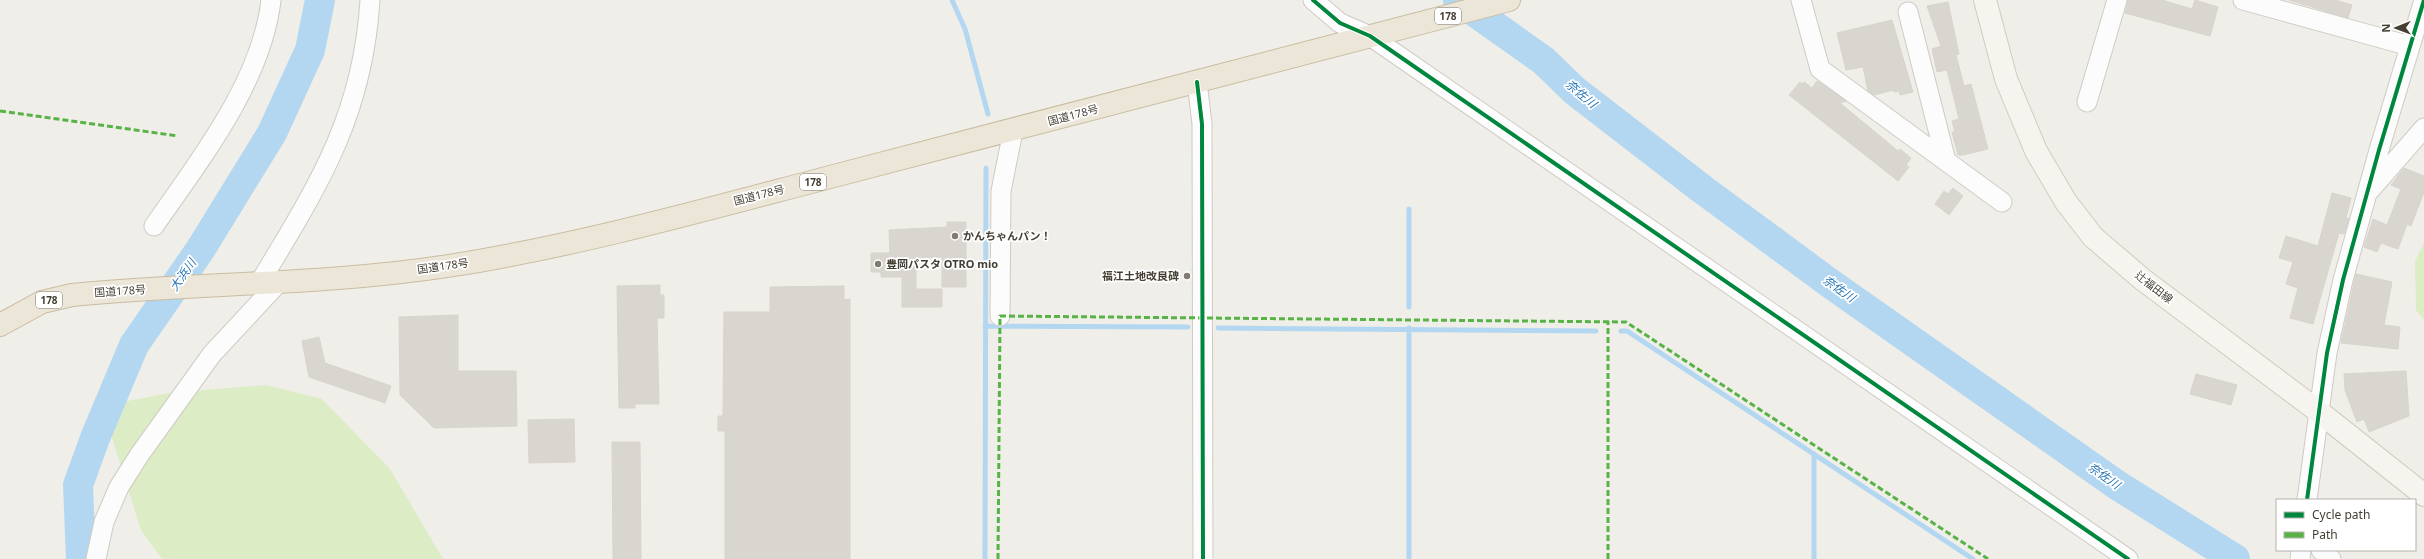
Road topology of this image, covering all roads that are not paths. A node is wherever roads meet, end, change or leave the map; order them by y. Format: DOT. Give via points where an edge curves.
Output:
graph roads {
  1 [pos="271,0"];
  2 [pos="370,0"];
  3 [pos="1313,0"];
  4 [pos="1509,0"];
  5 [pos="1801,0"];
  6 [pos="1985,0"];
  7 [pos="2117,0"];
  8 [pos="2243,0"];
  9 [pos="2424,0"];
  10 [pos="1908,12"];
  11 [pos="1378,33"];
  12 [pos="2410,46"];
  13 [pos="1197,82"];
  14 [pos="2087,102"];
  15 [pos="2424,128"];
  16 [pos="1013,131"];
  17 [pos="1946,161"];
  18 [pos="2366,194"];
  19 [pos="2002,202"];
  20 [pos="154,226"];
  21 [pos="270,282"];
  22 [pos="1000,316"];
  23 [pos="0,325"];
  24 [pos="2318,411"];
  25 [pos="2424,495"];
  26 [pos="2307,499"];
  27 [pos="2322,551"];
  28 [pos="96,559"];
  29 [pos="1203,559"];
  30 [pos="2128,559"];
  31 [pos="2331,559"];
  1 -- 20 [label="street" via="264,41 221,131"];
  2 -- 21 [label="street" via="364,56 344,128"];
  3 -- 11 [label="street" via="1340,23"];
  4 -- 11 [label="highway, 国道178号 / 178"];
  5 -- 17 [label="street" via="1820,69"];
  6 -- 24 [label="main road, 辻福田線" via="2006,79 2036,151 2066,202 2093,237 2142,279"];
  7 -- 14 [label="street"];
  8 -- 12 [label="street"];
  9 -- 12 [label="street"];
  10 -- 17 [label="street"];
  11 -- 13 [label="highway, 国道178号 / 178"];
  11 -- 30 [label="street"];
  12 -- 18 [label="street"];
  13 -- 16 [label="highway, 国道178号 / 178"];
  13 -- 29 [label="street" via="1202,124"];
  15 -- 18 [label="street"];
  16 -- 21 [label="highway, 国道178号 / 178" via="521,253 407,272"];
  16 -- 22 [label="street" via="1001,191"];
  17 -- 19 [label="street"];
  18 -- 24 [label="street" via="2343,280 2327,353"];
  21 -- 23 [label="highway, 国道178号 / 178" via="72,295 42,302"];
  21 -- 28 [label="street" via="212,354 119,487 104,522"];
  24 -- 25 [label="main road, 辻福田線"];
  24 -- 26 [label="street"];
  27 -- 31 [label="street"];
}
